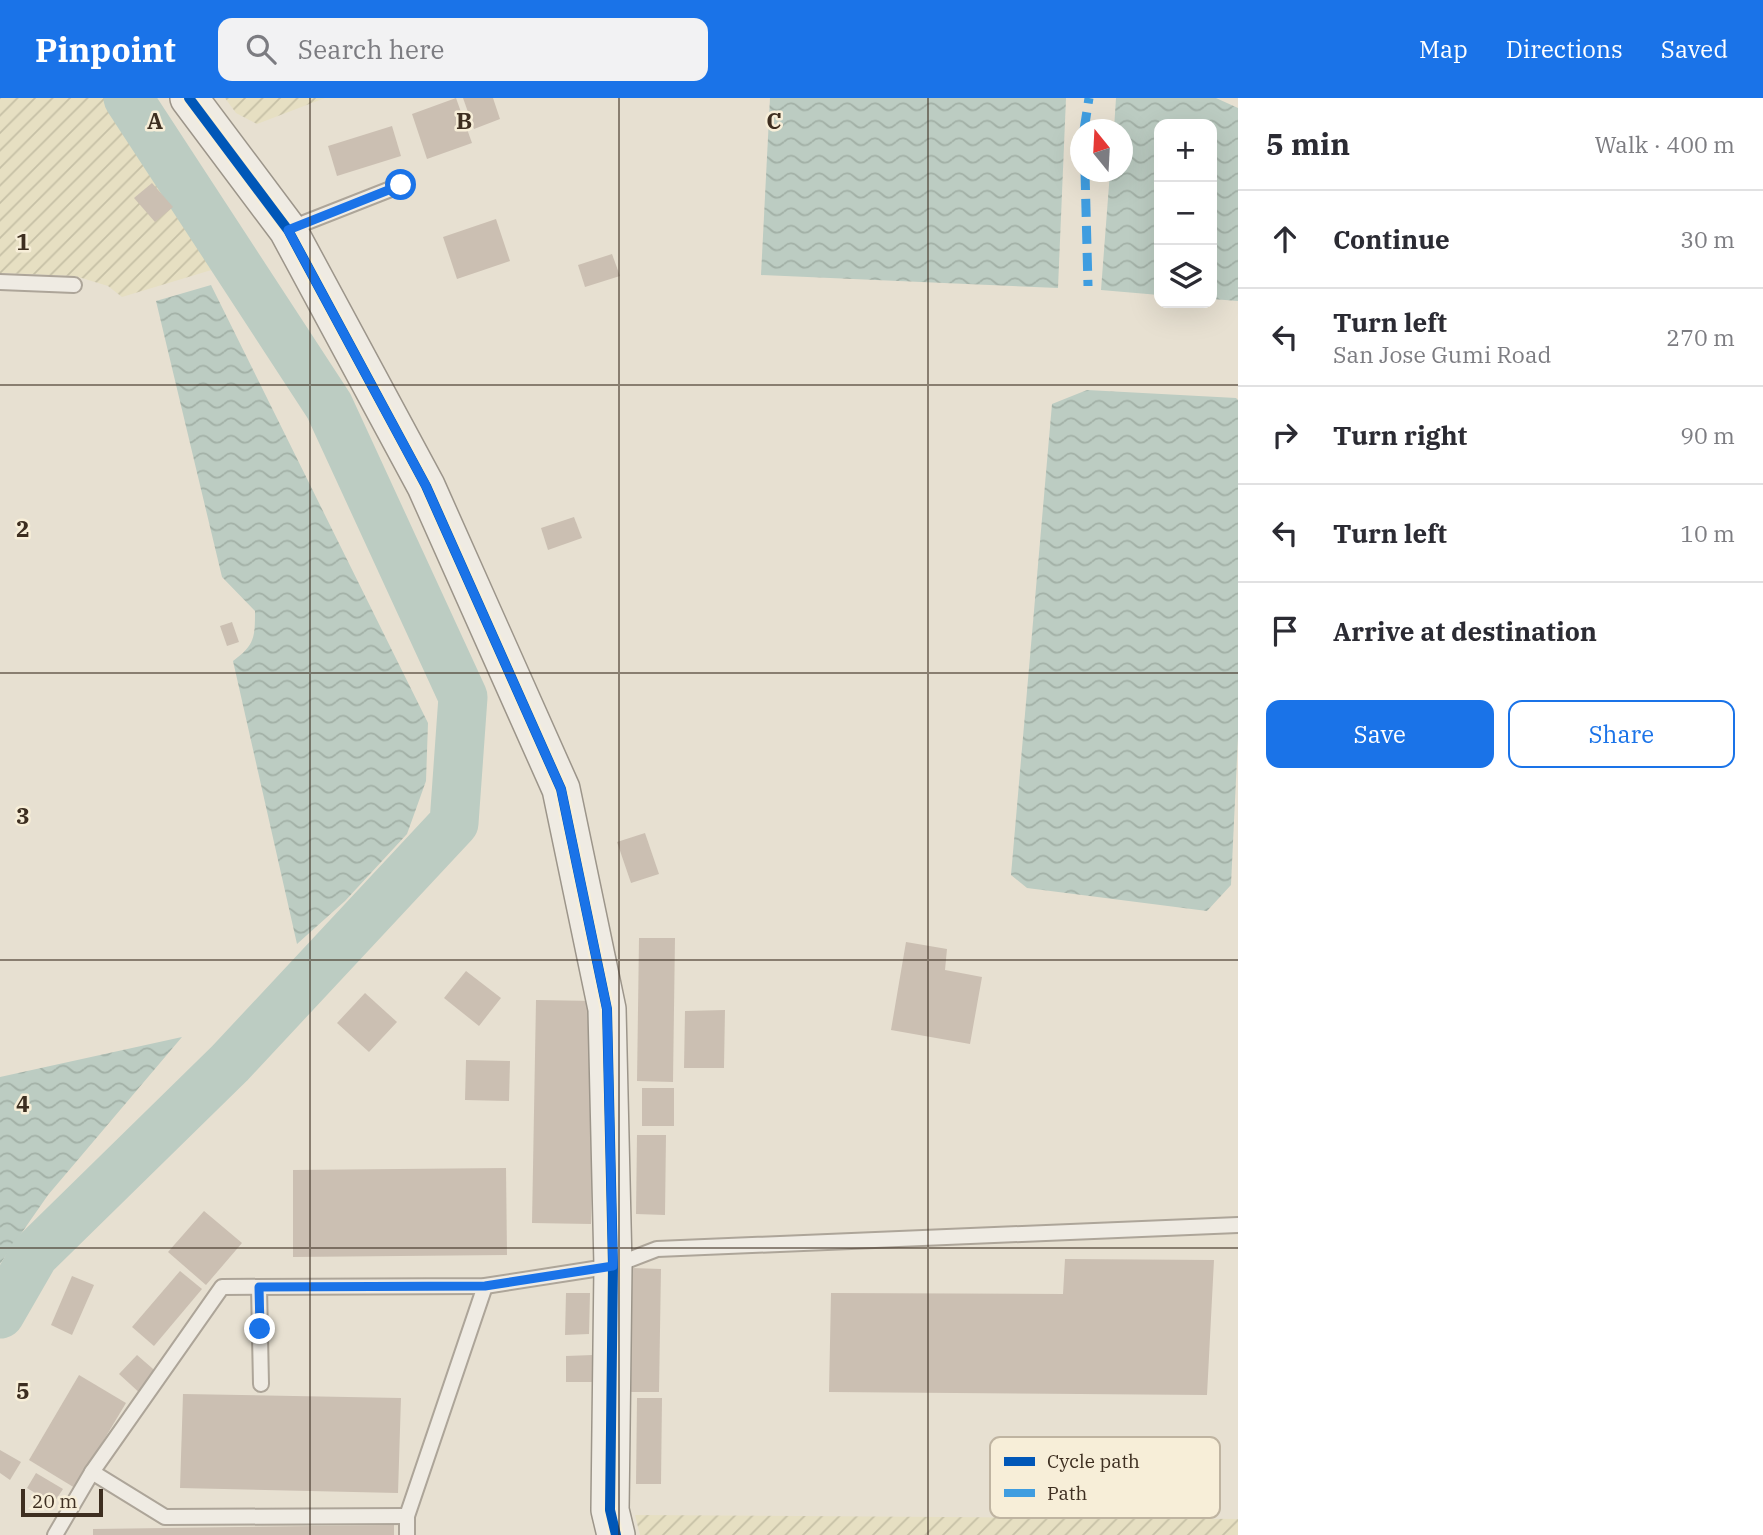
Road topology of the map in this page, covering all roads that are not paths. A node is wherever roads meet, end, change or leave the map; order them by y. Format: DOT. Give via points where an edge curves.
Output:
graph roads {
  1 [pos="189,98"];
  2 [pos="401,185"];
  3 [pos="288,230"];
  4 [pos="0,282"];
  5 [pos="74,285"];
  6 [pos="1238,1225"];
  7 [pos="613,1266"];
  8 [pos="485,1286"];
  9 [pos="259,1287"];
  10 [pos="261,1384"];
  11 [pos="92,1472"];
  12 [pos="407,1516"];
  13 [pos="55,1535"];
  14 [pos="407,1535"];
  15 [pos="616,1535"];
  1 -- 3 [label="street"];
  2 -- 3 [label="lane"];
  3 -- 7 [label="street" via="426,486 561,789 607,1009"];
  4 -- 5 [label="lane"];
  6 -- 7 [label="lane" via="657,1248"];
  7 -- 8 [label="lane"];
  7 -- 15 [label="street" via="610,1510"];
  8 -- 9 [label="lane"];
  8 -- 12 [label="lane"];
  9 -- 10 [label="lane"];
  9 -- 11 [label="lane" via="222,1287"];
  11 -- 12 [label="lane" via="165,1517"];
  11 -- 13 [label="lane"];
  12 -- 14 [label="lane"];
}
